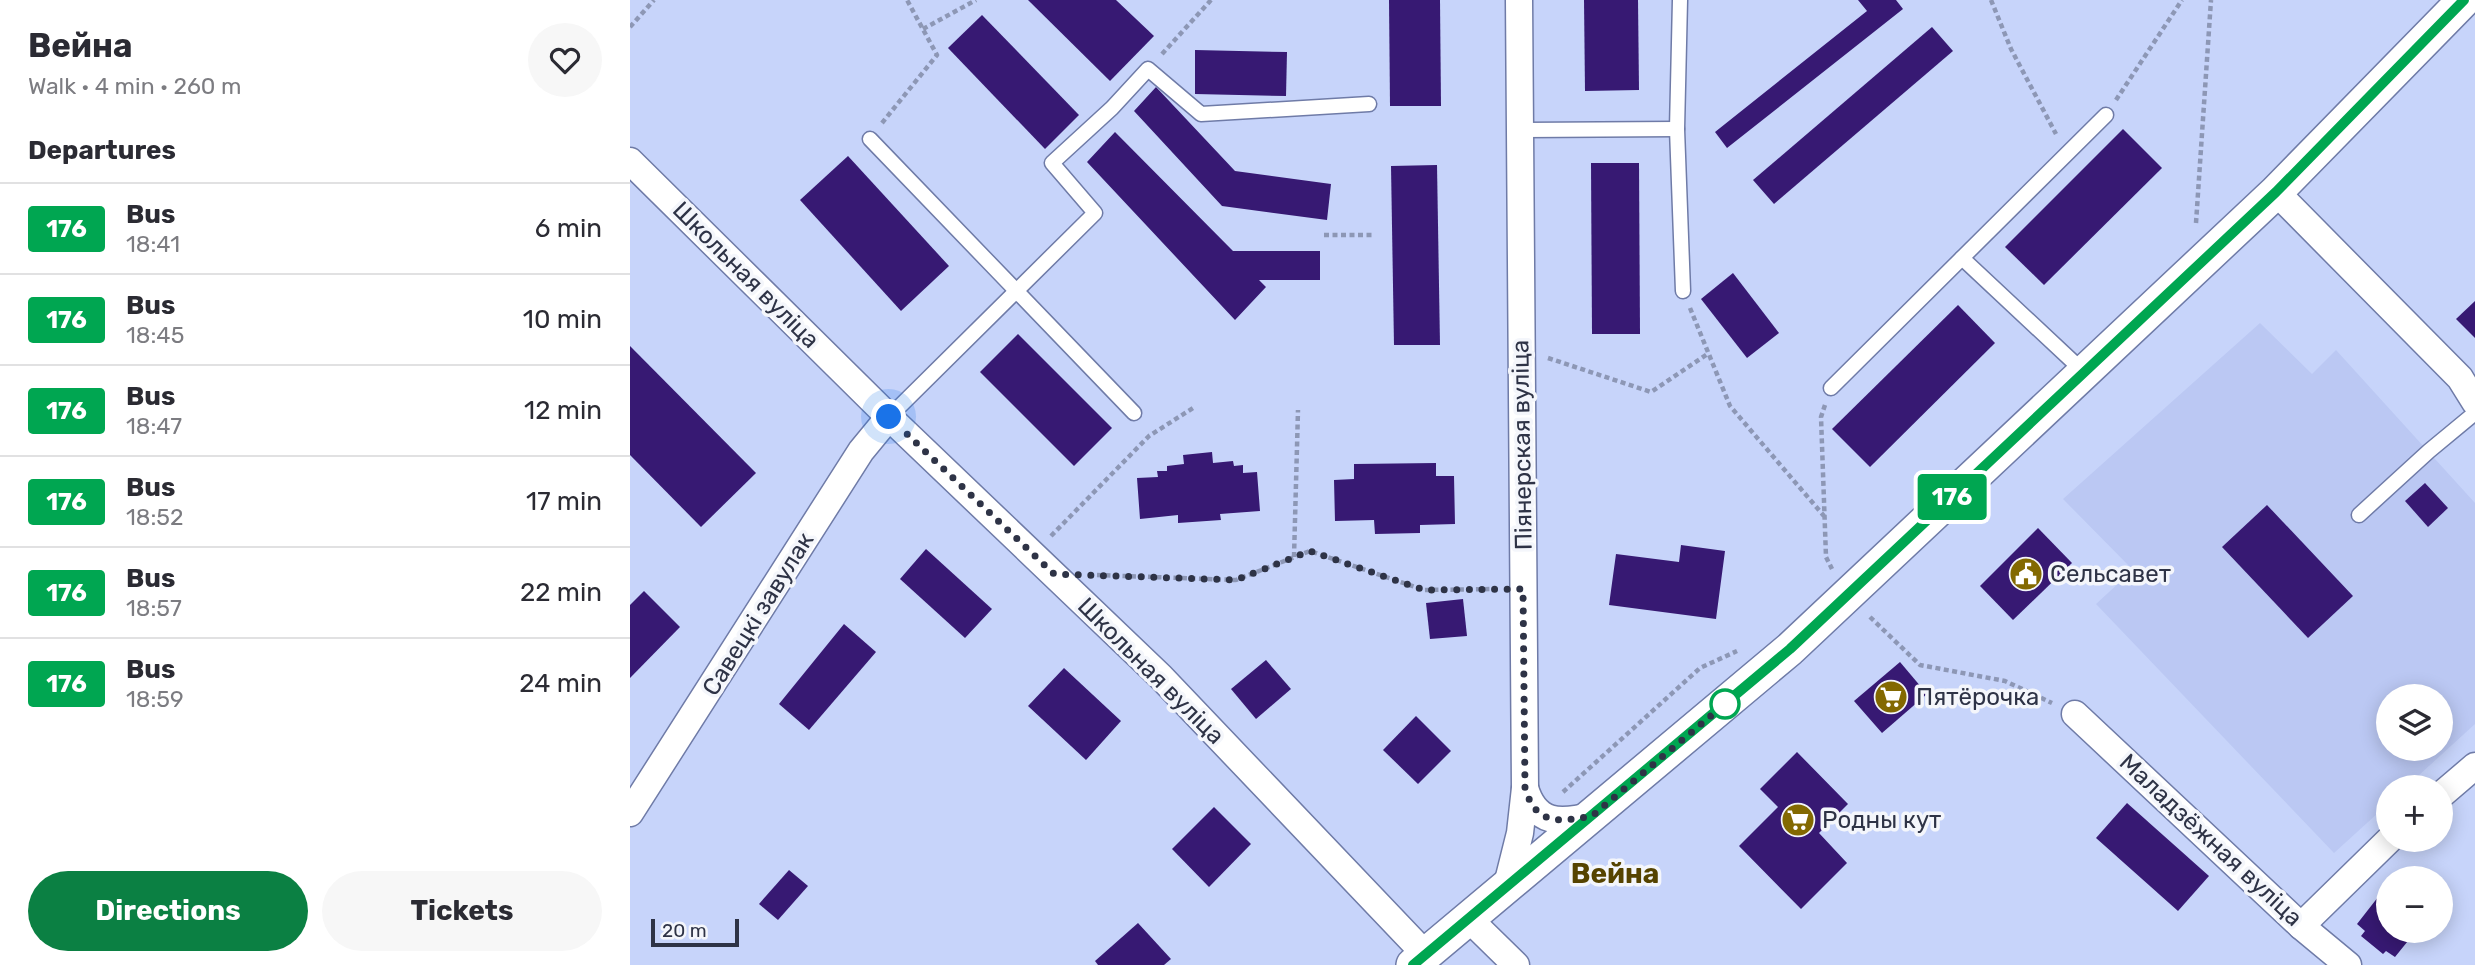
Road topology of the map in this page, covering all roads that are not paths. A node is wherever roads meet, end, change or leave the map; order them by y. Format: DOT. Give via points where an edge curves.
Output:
graph roads {
  1 [pos="1519,0"];
  2 [pos="1680,0"];
  3 [pos="2464,0"];
  4 [pos="1368,104"];
  5 [pos="2106,115"];
  6 [pos="1677,129"];
  7 [pos="1520,130"];
  8 [pos="870,139"];
  9 [pos="630,161"];
  10 [pos="2276,192"];
  11 [pos="1962,258"];
  12 [pos="1683,291"];
  13 [pos="1017,292"];
  14 [pos="2085,373"];
  15 [pos="1831,388"];
  16 [pos="2475,402"];
  17 [pos="2475,413"];
  18 [pos="1133,414"];
  19 [pos="889,417"];
  20 [pos="2359,515"];
  21 [pos="2075,714"];
  22 [pos="2475,766"];
  23 [pos="2453,785"];
  24 [pos="1525,788"];
  25 [pos="630,813"];
  26 [pos="1592,816"];
  27 [pos="2377,852"];
  28 [pos="1506,888"];
  29 [pos="1468,918"];
  30 [pos="2301,926"];
  31 [pos="1419,959"];
  32 [pos="1516,965"];
  33 [pos="2348,965"];
  1 -- 7 [label="street, Піянерская вуліца"];
  2 -- 6 [label="lane"];
  3 -- 10 [label="street"];
  4 -- 13 [label="lane" via="1201,114 1148,69 1052,163 1095,212"];
  5 -- 11 [label="lane"];
  6 -- 7 [label="lane"];
  6 -- 12 [label="lane"];
  7 -- 24 [label="street, Піянерская вуліца"];
  8 -- 13 [label="lane"];
  9 -- 19 [label="street, Школьная вуліца"];
  10 -- 14 [label="street"];
  10 -- 16 [label="street" via="2459,378"];
  11 -- 14 [label="lane"];
  11 -- 15 [label="lane"];
  13 -- 18 [label="lane"];
  13 -- 19 [label="lane"];
  14 -- 26 [label="street" via="1790,649"];
  17 -- 20 [label="lane"];
  19 -- 25 [label="street, Савецкі завулак" via="861,451"];
  19 -- 31 [label="street, Школьная вуліца" via="1161,677"];
  21 -- 30 [label="street, Маладзёжная вуліца"];
  22 -- 23 [label="street"];
  24 -- 26 [label="street" via="1539,814 1559,820"];
  24 -- 28 [label="street, Піянерская вуліца" via="1521,834"];
  26 -- 28 [label="street"];
  27 -- 30 [label="street"];
  28 -- 29 [label="street"];
  29 -- 31 [label="street"];
  29 -- 32 [label="street"];
  30 -- 33 [label="street, Маладзёжная вуліца"];
}
